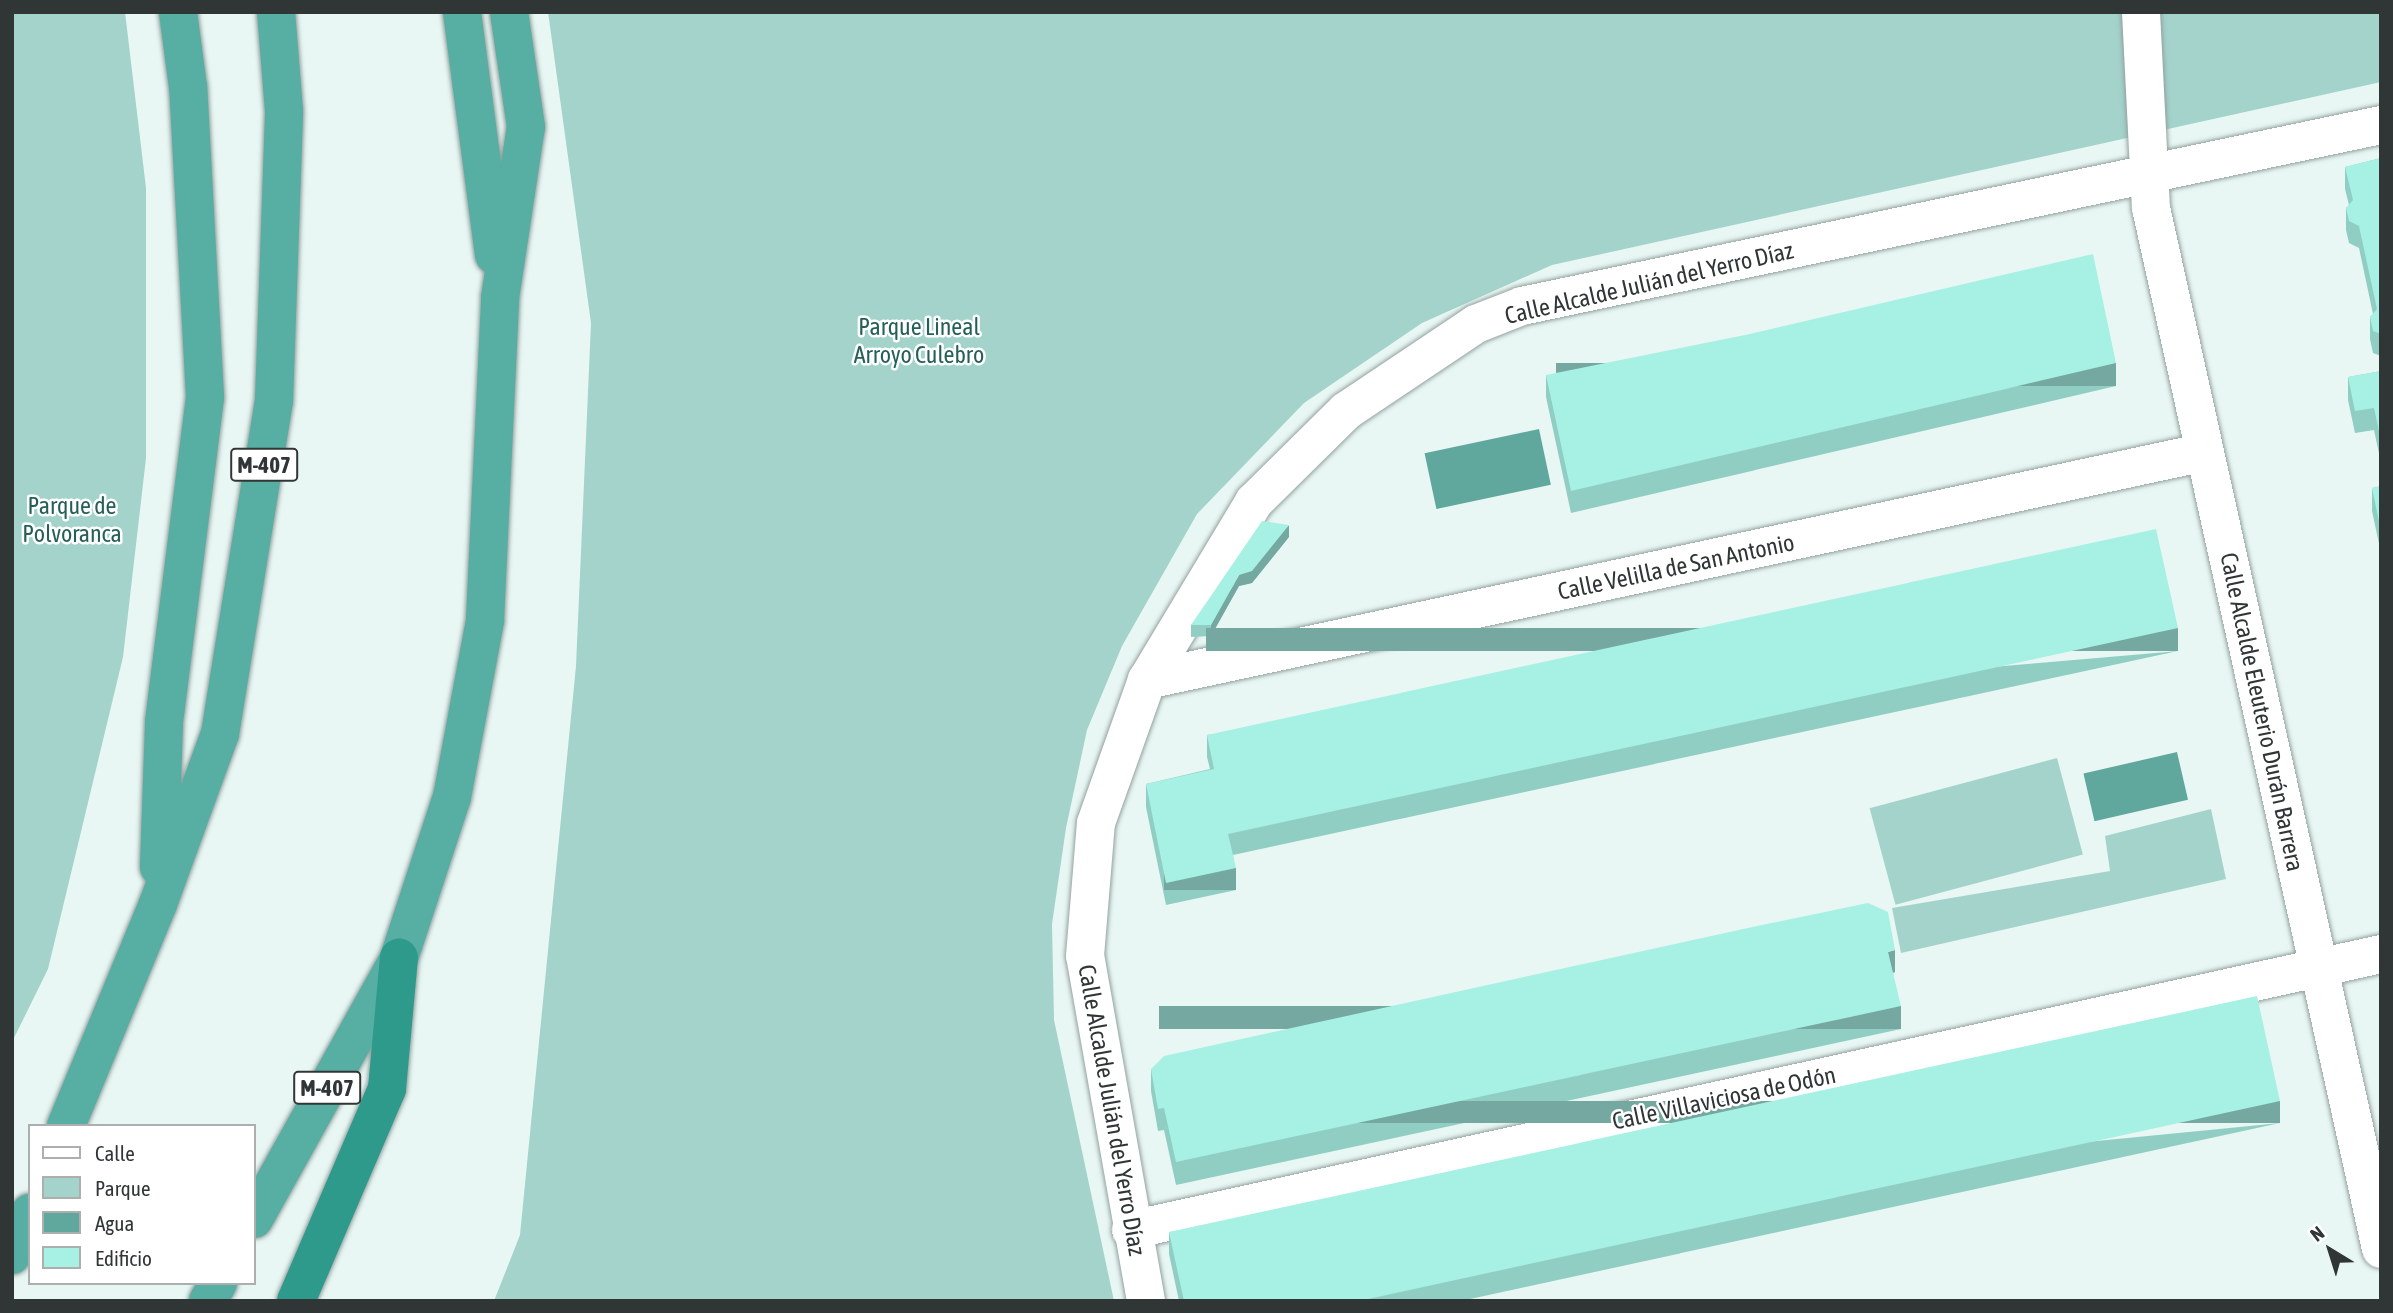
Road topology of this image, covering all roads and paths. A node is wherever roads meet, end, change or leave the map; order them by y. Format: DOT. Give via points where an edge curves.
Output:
graph roads {
  1 [pos="178,12"];
  2 [pos="276,12"];
  3 [pos="462,12"];
  4 [pos="509,12"];
  5 [pos="2141,12"];
  6 [pos="2381,125"];
  7 [pos="2146,174"];
  8 [pos="500,298"];
  9 [pos="2204,452"];
  10 [pos="1147,680"];
  11 [pos="158,904"];
  12 [pos="2381,954"];
  13 [pos="399,958"];
  14 [pos="2318,966"];
  15 [pos="67,1124"];
  16 [pos="256,1215"];
  17 [pos="28,1218"];
  18 [pos="1131,1230"];
  19 [pos="2381,1249"];
  20 [pos="12,1255"];
  21 [pos="217,1285"];
  22 [pos="208,1301"];
  23 [pos="296,1301"];
  24 [pos="1146,1301"];
  1 -- 11 [label="highway, M-407" via="188,87 205,397 164,722"];
  2 -- 11 [label="highway, M-407" via="284,111 274,401 220,734"];
  3 -- 8 [label="highway, M-407"];
  4 -- 8 [label="highway, M-407" via="526,127"];
  5 -- 7 [label="street, Calle Alcalde Eleuterio Durán Barrera"];
  6 -- 7 [label="street, Calle Alcalde Julián del Yerro Díaz"];
  7 -- 9 [label="street, Calle Alcalde Eleuterio Durán Barrera"];
  7 -- 10 [label="street, Calle Alcalde Julián del Yerro Díaz" via="1522,306 1476,324 1346,411 1254,502"];
  8 -- 13 [label="highway, M-407" via="485,620 452,797"];
  9 -- 10 [label="street, Calle Velilla de San Antonio"];
  9 -- 14 [label="street, Calle Alcalde Eleuterio Durán Barrera"];
  10 -- 18 [label="street, Calle Alcalde Julián del Yerro Díaz" via="1096,823 1085,956"];
  11 -- 15 [label="highway, M-407"];
  12 -- 14 [label="street, Calle Villaviciosa de Odón"];
  13 -- 16 [label="highway, M-407"];
  13 -- 23 [label="highway" via="387,1089"];
  14 -- 18 [label="street, Calle Villaviciosa de Odón"];
  14 -- 19 [label="street, Calle Alcalde Eleuterio Durán Barrera"];
  17 -- 20 [label="highway"];
  18 -- 24 [label="street, Calle Alcalde Julián del Yerro Díaz"];
  21 -- 22 [label="highway"];
}
